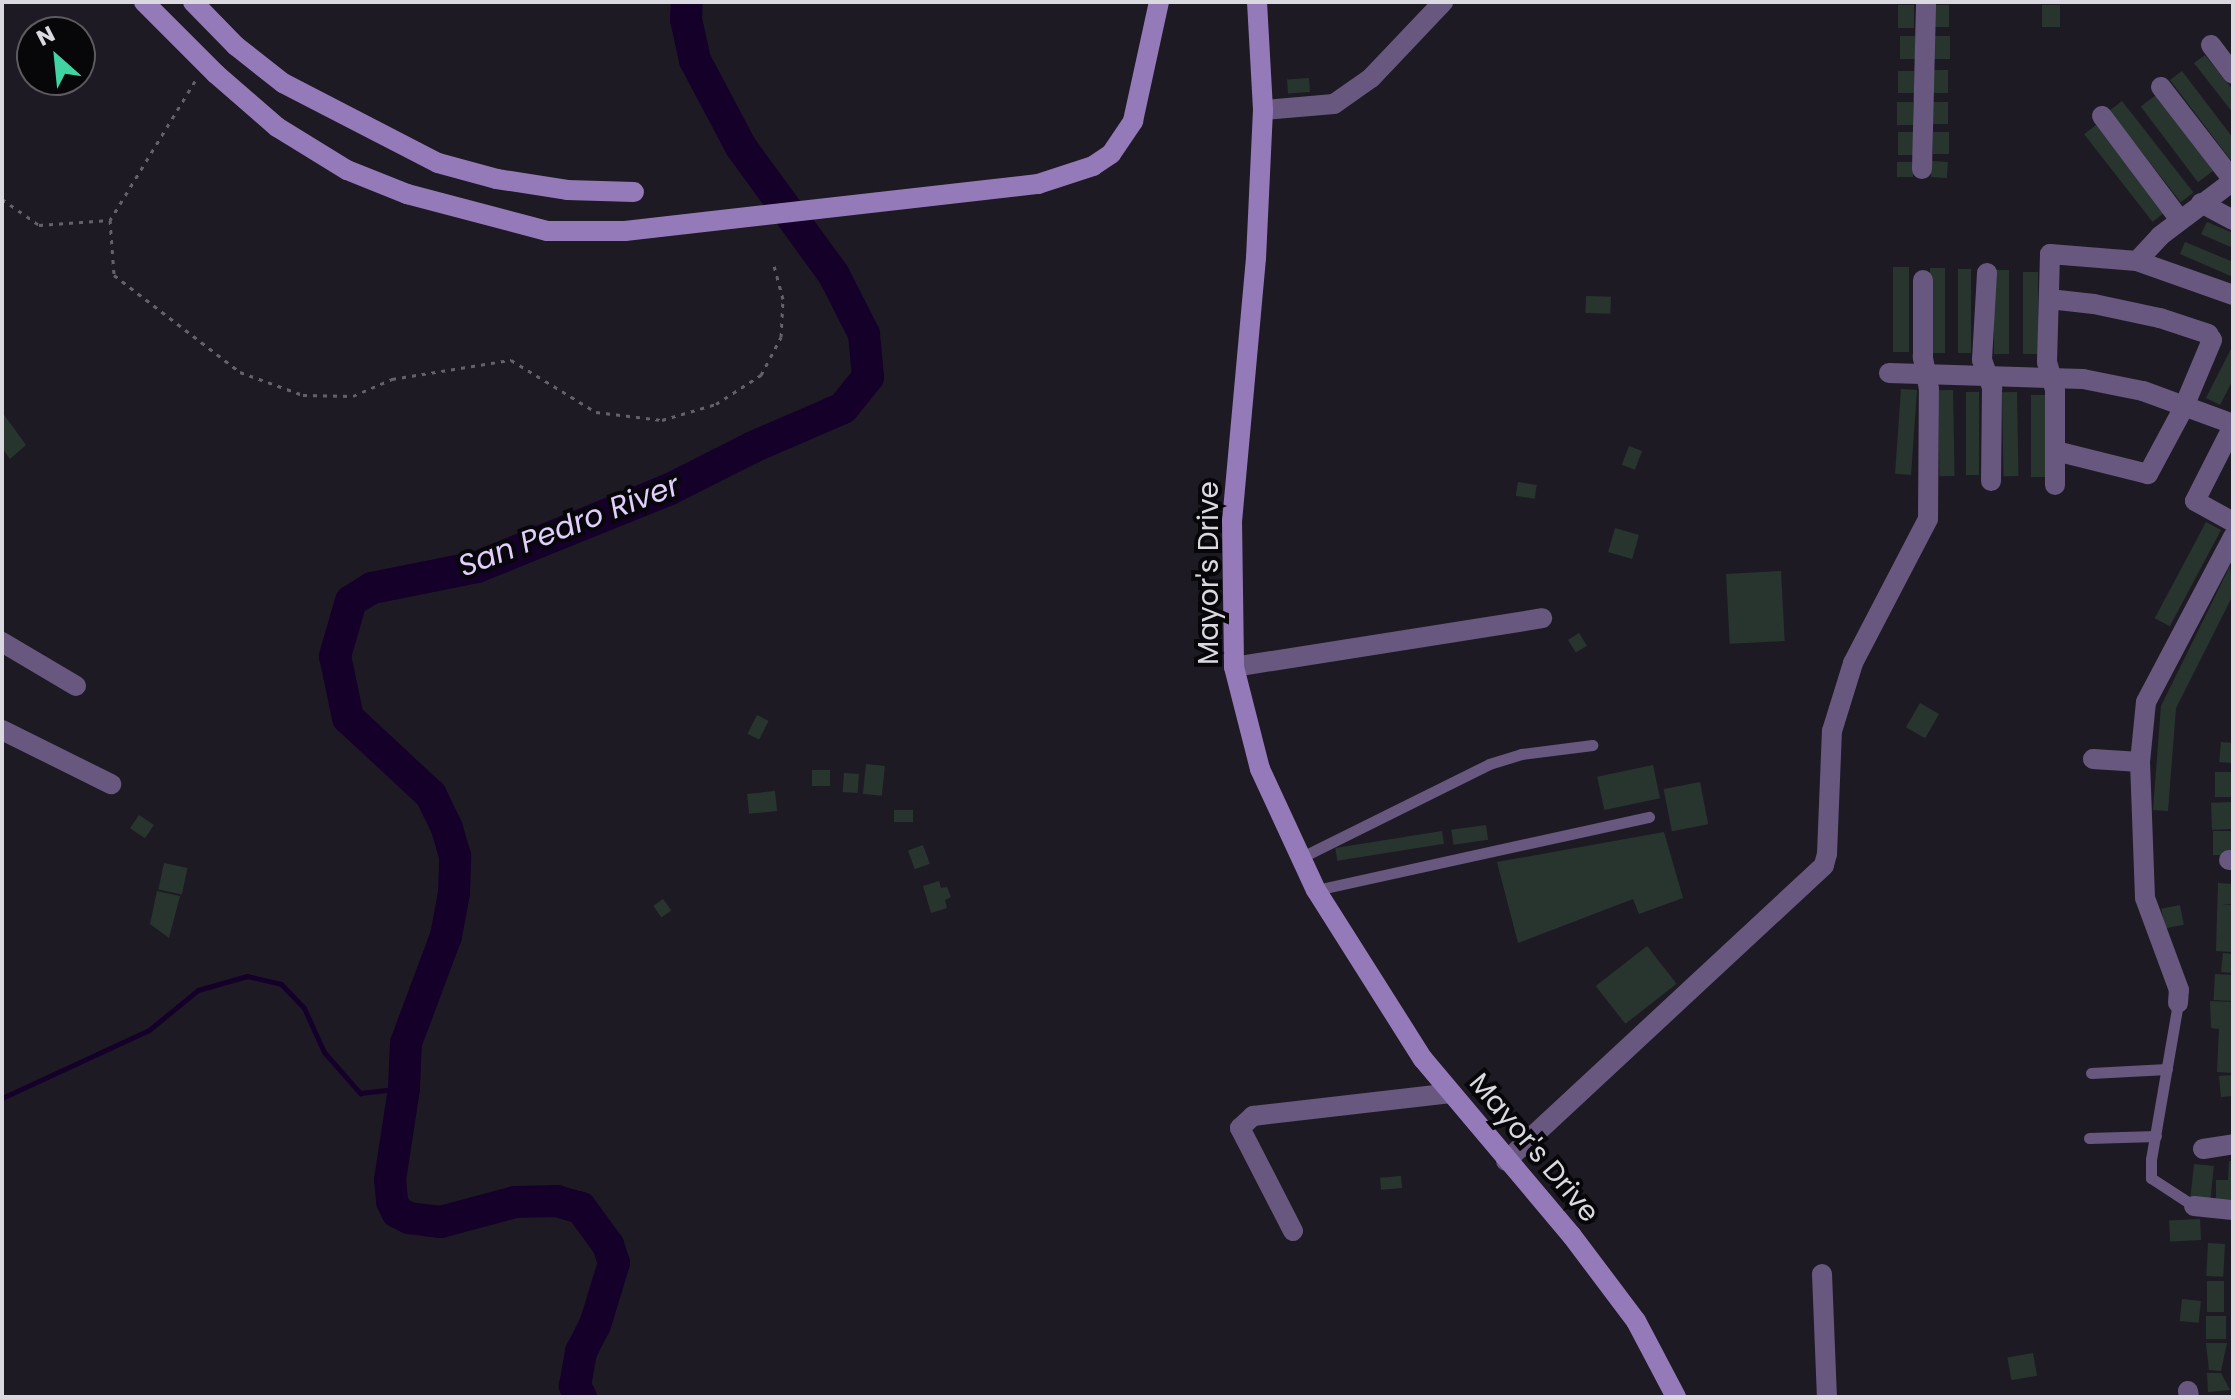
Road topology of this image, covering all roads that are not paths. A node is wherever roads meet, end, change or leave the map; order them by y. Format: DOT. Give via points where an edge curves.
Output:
graph roads {
  1 [pos="144,2"];
  2 [pos="193,2"];
  3 [pos="1159,2"];
  4 [pos="1257,2"];
  5 [pos="1443,2"];
  6 [pos="1926,2"];
  7 [pos="2211,45"];
  8 [pos="2233,74"];
  9 [pos="2161,87"];
  10 [pos="1263,110"];
  11 [pos="2102,116"];
  12 [pos="1922,169"];
  13 [pos="2233,180"];
  14 [pos="634,192"];
  15 [pos="2201,203"];
  16 [pos="2180,220"];
  17 [pos="2233,220"];
  18 [pos="2137,261"];
  19 [pos="1987,273"];
  20 [pos="1923,280"];
  21 [pos="2233,295"];
  22 [pos="2049,299"];
  23 [pos="1889,373"];
  24 [pos="1926,374"];
  25 [pos="1987,375"];
  26 [pos="2051,376"];
  27 [pos="2183,409"];
  28 [pos="2233,425"];
  29 [pos="2056,451"];
  30 [pos="1991,481"];
  31 [pos="2055,485"];
  32 [pos="2233,522"];
  33 [pos="2233,537"];
  34 [pos="1542,618"];
  35 [pos="2,642"];
  36 [pos="1234,667"];
  37 [pos="76,686"];
  38 [pos="2,730"];
  39 [pos="1592,745"];
  40 [pos="2093,759"];
  41 [pos="2140,762"];
  42 [pos="111,784"];
  43 [pos="1649,817"];
  44 [pos="1302,857"];
  45 [pos="1316,890"];
  46 [pos="2178,1003"];
  47 [pos="2167,1069"];
  48 [pos="2091,1073"];
  49 [pos="1451,1093"];
  50 [pos="2156,1136"];
  51 [pos="2089,1138"];
  52 [pos="2233,1144"];
  53 [pos="2203,1149"];
  54 [pos="1506,1161"];
  55 [pos="2194,1206"];
  56 [pos="2233,1210"];
  57 [pos="1293,1231"];
  58 [pos="1822,1274"];
  59 [pos="1676,1397"];
  60 [pos="1827,1397"];
  1 -- 3 [label="street" via="277,127 347,170 458,209 547,231 625,231 975,192 1038,184 1093,166 1111,154 1133,121"];
  2 -- 14 [label="street" via="283,83 438,163 567,190"];
  4 -- 10 [label="street, Mayor's Drive"];
  5 -- 10 [label="street" via="1371,78 1334,104"];
  6 -- 12 [label="street"];
  7 -- 8 [label="street"];
  9 -- 13 [label="street"];
  10 -- 36 [label="street, Mayor's Drive" via="1252,311 1232,520"];
  11 -- 16 [label="street"];
  13 -- 15 [label="street"];
  15 -- 16 [label="street"];
  15 -- 17 [label="street"];
  16 -- 18 [label="street"];
  18 -- 21 [label="street"];
  18 -- 22 [label="street" via="2050,254"];
  19 -- 25 [label="street" via="1982,360"];
  20 -- 24 [label="street"];
  22 -- 26 [label="street"];
  22 -- 27 [label="street" via="2094,304 2208,334 2212,347"];
  23 -- 24 [label="street"];
  24 -- 25 [label="street"];
  24 -- 54 [label="street" via="1928,519 1853,663 1836,717 1824,865"];
  25 -- 26 [label="street"];
  25 -- 30 [label="street" via="1992,388"];
  26 -- 27 [label="street" via="2143,391"];
  26 -- 29 [label="street"];
  27 -- 28 [label="street"];
  27 -- 29 [label="street" via="2148,474"];
  28 -- 32 [label="street" via="2195,501"];
  29 -- 31 [label="street"];
  33 -- 41 [label="street" via="2146,702"];
  34 -- 36 [label="street"];
  35 -- 37 [label="street"];
  36 -- 44 [label="street, Mayor's Drive" via="1260,769"];
  38 -- 42 [label="street"];
  39 -- 44 [label="lane" via="1521,754 1489,764"];
  40 -- 41 [label="street"];
  41 -- 46 [label="street" via="2145,898 2179,990"];
  43 -- 45 [label="lane"];
  44 -- 45 [label="street, Mayor's Drive"];
  45 -- 49 [label="street, Mayor's Drive" via="1423,1059"];
  46 -- 47 [label="lane"];
  47 -- 48 [label="lane"];
  47 -- 50 [label="lane"];
  49 -- 54 [label="street, Mayor's Drive"];
  49 -- 57 [label="street" via="1253,1116 1240,1128"];
  50 -- 51 [label="lane"];
  50 -- 55 [label="lane" via="2151,1178"];
  52 -- 53 [label="street"];
  54 -- 59 [label="street, Mayor's Drive" via="1636,1321"];
  55 -- 56 [label="street"];
  58 -- 60 [label="street"];
}
